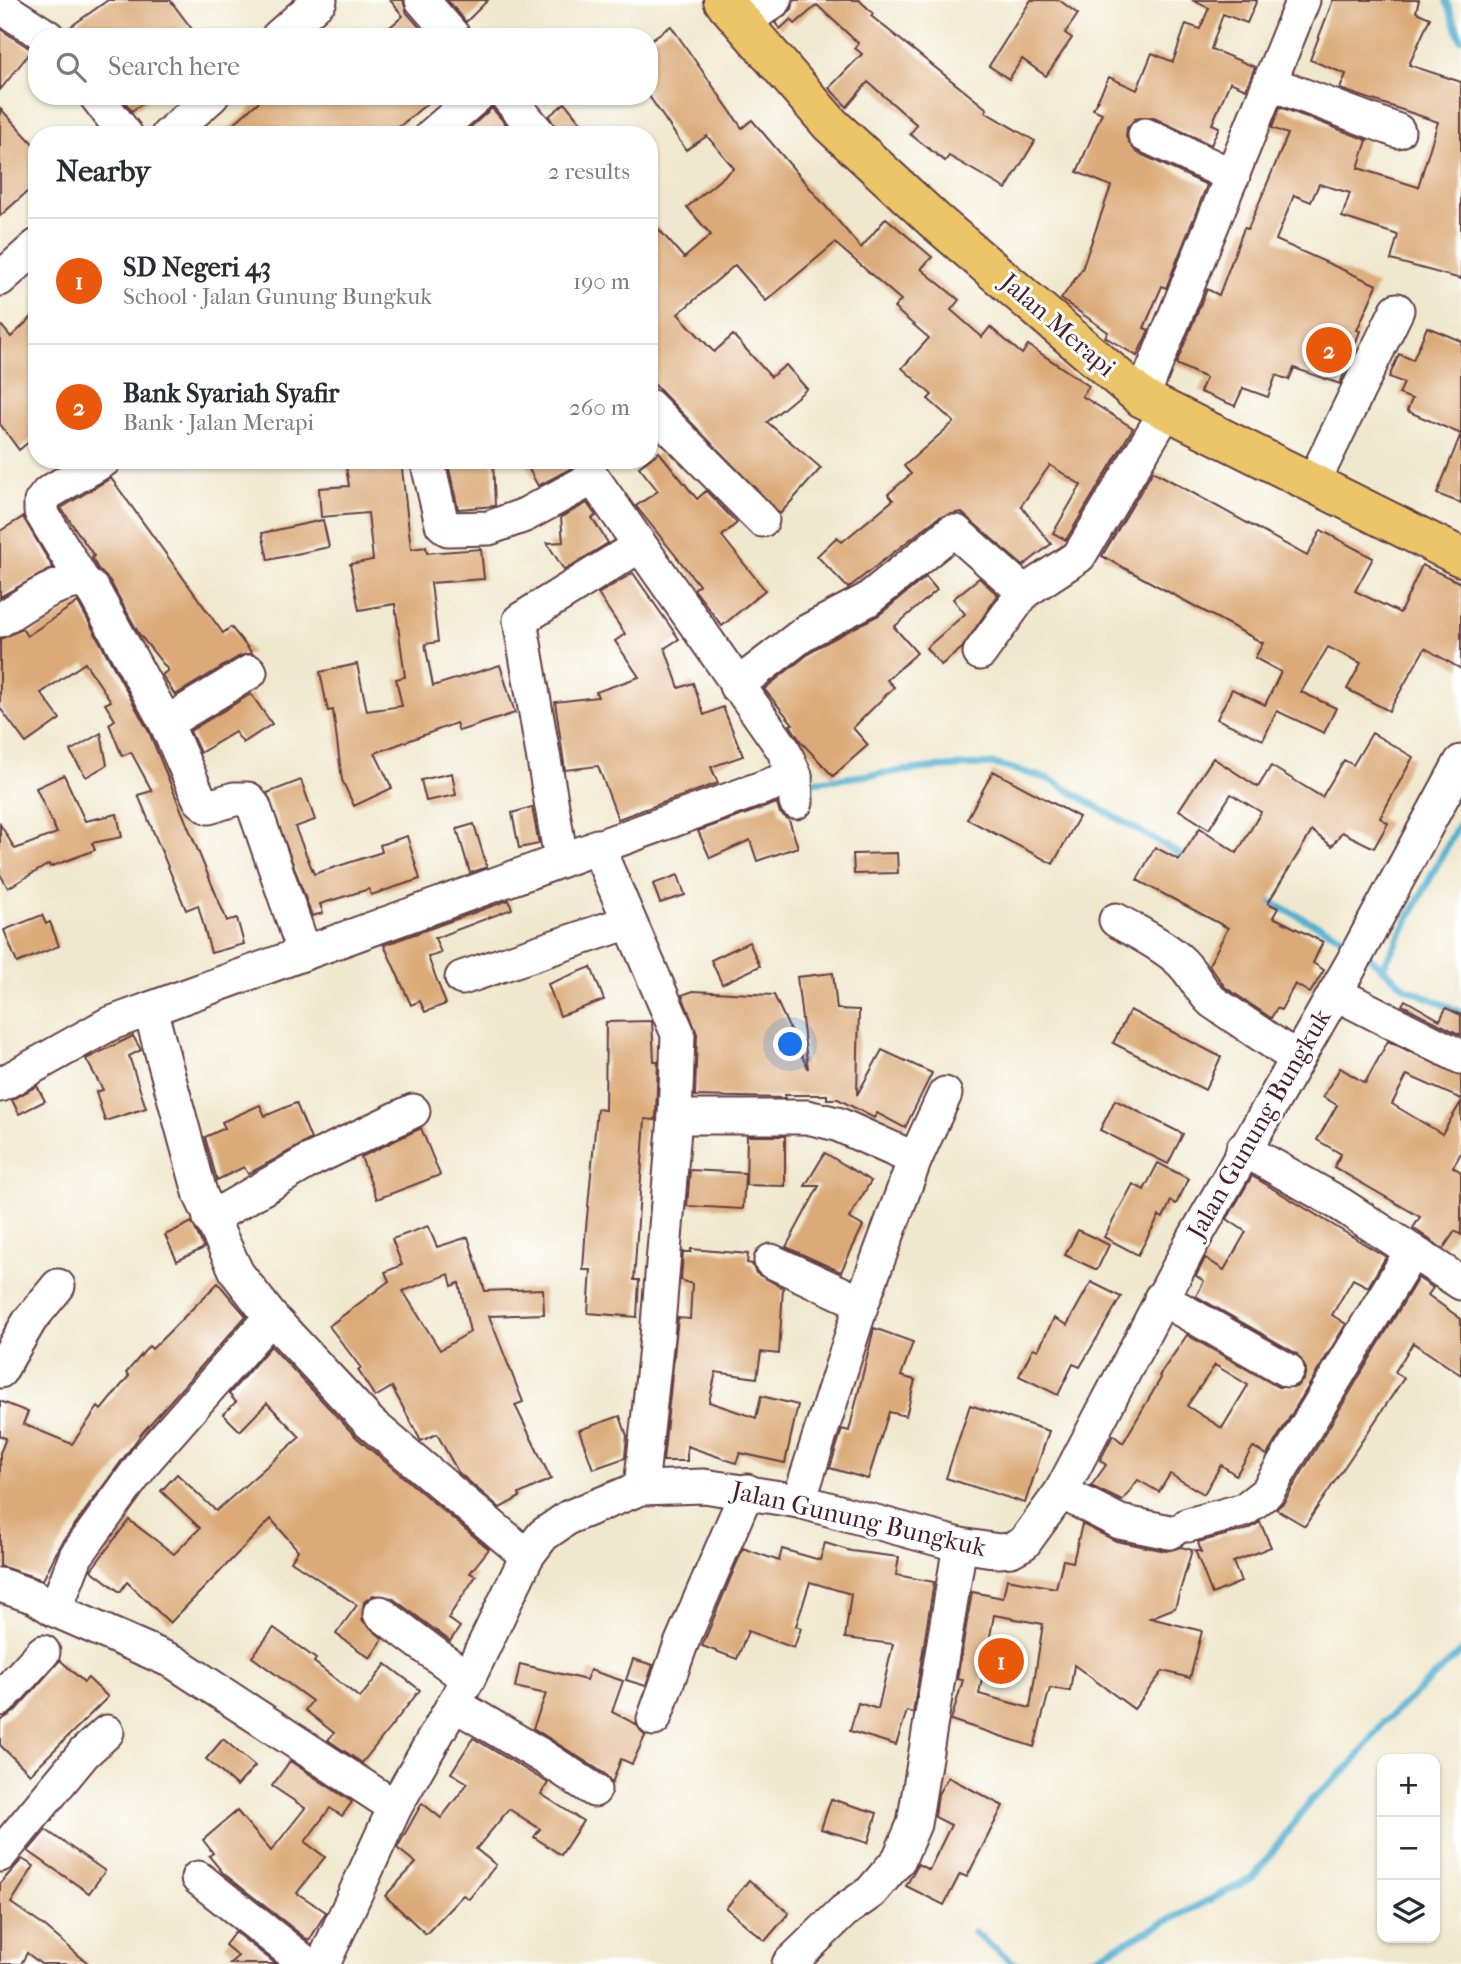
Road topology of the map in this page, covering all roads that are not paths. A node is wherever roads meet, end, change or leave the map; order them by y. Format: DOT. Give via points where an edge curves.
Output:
graph roads {
  1 [pos="320,0"];
  2 [pos="422,0"];
  3 [pos="775,0"];
  4 [pos="1303,0"];
  5 [pos="0,6"];
  6 [pos="733,11"];
  7 [pos="34,28"];
  8 [pos="288,28"];
  9 [pos="446,28"];
  10 [pos="1270,83"];
  11 [pos="103,105"];
  12 [pos="203,105"];
  13 [pos="467,105"];
  14 [pos="514,105"];
  15 [pos="119,126"];
  16 [pos="181,126"];
  17 [pos="442,126"];
  18 [pos="532,126"];
  19 [pos="1398,131"];
  20 [pos="1145,135"];
  21 [pos="1233,176"];
  22 [pos="28,254"];
  23 [pos="0,279"];
  24 [pos="1397,310"];
  25 [pos="1154,404"];
  26 [pos="658,415"];
  27 [pos="89,469"];
  28 [pos="430,469"];
  29 [pos="587,469"];
  30 [pos="1313,483"];
  31 [pos="762,520"];
  32 [pos="639,546"];
  33 [pos="1461,557"];
  34 [pos="82,582"];
  35 [pos="1024,592"];
  36 [pos="0,620"];
  37 [pos="980,653"];
  38 [pos="250,672"];
  39 [pos="736,686"];
  40 [pos="166,723"];
  41 [pos="1461,762"];
  42 [pos="599,852"];
  43 [pos="561,859"];
  44 [pos="1116,920"];
  45 [pos="629,922"];
  46 [pos="304,951"];
  47 [pos="1350,966"];
  48 [pos="462,978"];
  49 [pos="151,1015"];
  50 [pos="1461,1057"];
  51 [pos="1296,1058"];
  52 [pos="0,1085"];
  53 [pos="945,1094"];
  54 [pos="413,1111"];
  55 [pos="675,1117"];
  56 [pos="1243,1149"];
  57 [pos="915,1159"];
  58 [pos="210,1219"];
  59 [pos="1412,1251"];
  60 [pos="771,1261"];
  61 [pos="1461,1283"];
  62 [pos="58,1286"];
  63 [pos="1161,1298"];
  64 [pos="862,1303"];
  65 [pos="271,1317"];
  66 [pos="1287,1370"];
  67 [pos="0,1371"];
  68 [pos="640,1488"];
  69 [pos="747,1491"];
  70 [pos="1060,1492"];
  71 [pos="799,1501"];
  72 [pos="960,1545"];
  73 [pos="527,1556"];
  74 [pos="0,1585"];
  75 [pos="55,1610"];
  76 [pos="380,1613"];
  77 [pos="43,1652"];
  78 [pos="461,1692"];
  79 [pos="0,1699"];
  80 [pos="654,1719"];
  81 [pos="107,1732"];
  82 [pos="594,1790"];
  83 [pos="395,1807"];
  84 [pos="0,1855"];
  85 [pos="198,1878"];
  86 [pos="307,1964"];
  87 [pos="323,1964"];
  88 [pos="789,1964"];
  1 -- 8 [label="street"];
  2 -- 9 [label="street"];
  3 -- 6 [label="street"];
  4 -- 10 [label="street"];
  5 -- 7 [label="street"];
  6 -- 25 [label="main road, Jalan Merapi" via="839,133 934,220"];
  10 -- 19 [label="street"];
  10 -- 21 [label="street"];
  11 -- 15 [label="street"];
  12 -- 16 [label="street"];
  13 -- 17 [label="street"];
  14 -- 18 [label="street"];
  20 -- 21 [label="street"];
  21 -- 25 [label="street"];
  22 -- 23 [label="street"];
  24 -- 30 [label="street"];
  25 -- 30 [label="main road, Jalan Merapi"];
  25 -- 35 [label="street" via="1079,556"];
  26 -- 31 [label="street"];
  27 -- 34 [label="street" via="40,502 40,512"];
  28 -- 29 [label="street" via="442,524 448,529 489,528 525,515"];
  29 -- 32 [label="street"];
  30 -- 33 [label="main road, Jalan Merapi"];
  32 -- 39 [label="street"];
  32 -- 43 [label="street" via="520,620"];
  34 -- 36 [label="street" via="58,587"];
  34 -- 40 [label="street" via="93,590"];
  35 -- 37 [label="street"];
  35 -- 39 [label="street" via="951,532 867,600 806,632"];
  38 -- 40 [label="street"];
  39 -- 42 [label="street" via="783,749 795,786"];
  40 -- 46 [label="street" via="200,800 209,807 248,799 254,807"];
  41 -- 47 [label="street, Jalan Gunung Bungkuk"];
  42 -- 43 [label="street"];
  42 -- 45 [label="street"];
  43 -- 46 [label="street"];
  44 -- 51 [label="street" via="1178,959 1213,1002"];
  45 -- 48 [label="street"];
  45 -- 55 [label="street" via="678,1034"];
  46 -- 49 [label="street"];
  47 -- 50 [label="street"];
  47 -- 51 [label="street, Jalan Gunung Bungkuk"];
  49 -- 52 [label="street" via="109,1024"];
  49 -- 58 [label="street"];
  51 -- 56 [label="street, Jalan Gunung Bungkuk"];
  53 -- 57 [label="street"];
  54 -- 58 [label="street" via="311,1160"];
  55 -- 57 [label="street" via="807,1117 837,1124"];
  55 -- 68 [label="street"];
  56 -- 59 [label="street"];
  56 -- 63 [label="street, Jalan Gunung Bungkuk"];
  57 -- 64 [label="street"];
  58 -- 65 [label="street" via="237,1273"];
  59 -- 61 [label="street"];
  59 -- 70 [label="street" via="1267,1492 1244,1510 1179,1528 1120,1522"];
  60 -- 64 [label="street"];
  62 -- 67 [label="street" via="30,1320"];
  63 -- 66 [label="street"];
  63 -- 70 [label="street, Jalan Gunung Bungkuk"];
  64 -- 71 [label="street"];
  65 -- 73 [label="street" via="370,1423"];
  65 -- 75 [label="street" via="147,1458 76,1556"];
  68 -- 69 [label="street, Jalan Gunung Bungkuk" via="704,1486"];
  68 -- 73 [label="street, Jalan Gunung Bungkuk" via="569,1517 543,1535"];
  69 -- 71 [label="street, Jalan Gunung Bungkuk"];
  69 -- 80 [label="street"];
  70 -- 72 [label="street, Jalan Gunung Bungkuk" via="1024,1543 1011,1550"];
  71 -- 72 [label="street, Jalan Gunung Bungkuk"];
  72 -- 88 [label="street" via="914,1824 899,1859 871,1892 844,1911"];
  73 -- 78 [label="street, Jalan Gunung Bungkuk"];
  74 -- 75 [label="street" via="35,1597"];
  75 -- 83 [label="street" via="174,1662"];
  76 -- 78 [label="street"];
  77 -- 79 [label="street"];
  78 -- 82 [label="street"];
  78 -- 83 [label="street, Jalan Gunung Bungkuk"];
  81 -- 84 [label="street" via="84,1753"];
  83 -- 87 [label="street, Jalan Gunung Bungkuk"];
  85 -- 86 [label="street"];
}
